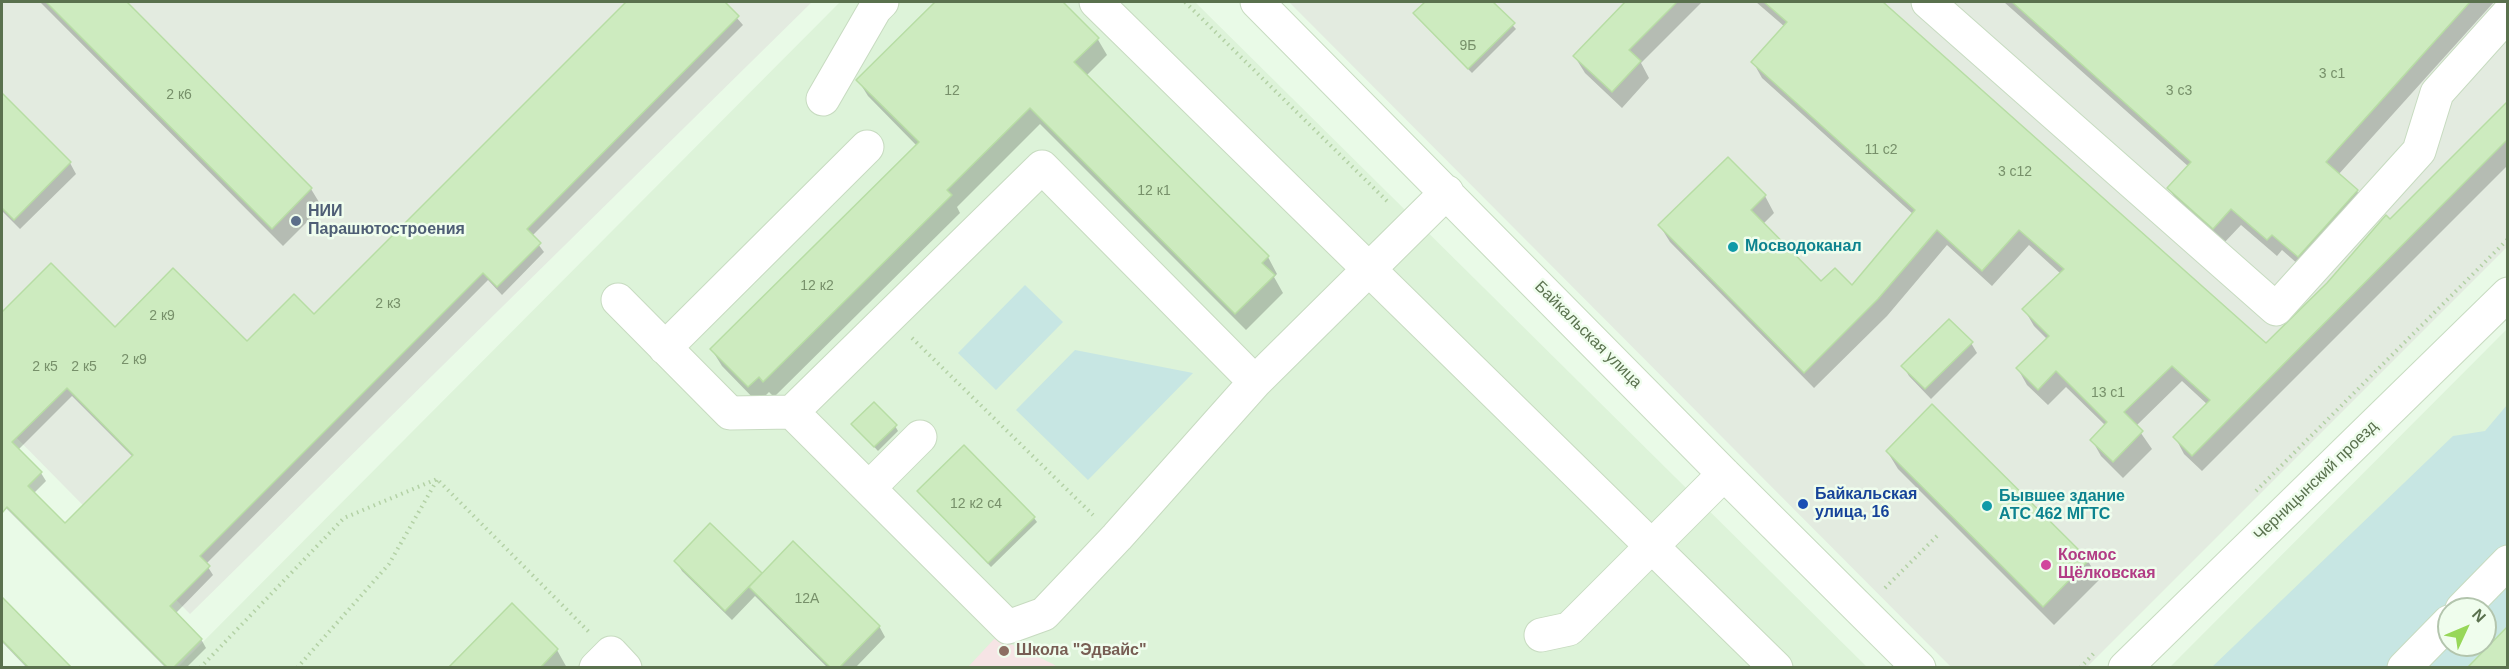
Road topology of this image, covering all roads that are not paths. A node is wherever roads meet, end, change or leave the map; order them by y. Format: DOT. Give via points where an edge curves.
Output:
graph roads {
  1 [pos="882,2"];
  2 [pos="1257,2"];
  3 [pos="1928,2"];
  4 [pos="1115,8"];
  5 [pos="2508,14"];
  6 [pos="823,99"];
  7 [pos="867,147"];
  8 [pos="1447,192"];
  9 [pos="1370,269"];
  10 [pos="2508,294"];
  11 [pos="618,300"];
  12 [pos="665,348"];
  13 [pos="1255,382"];
  14 [pos="792,412"];
  15 [pos="920,437"];
  16 [pos="1724,474"];
  17 [pos="869,488"];
  18 [pos="1652,546"];
  19 [pos="2508,562"];
  20 [pos="2474,597"];
  21 [pos="2437,634"];
  22 [pos="1541,635"];
  23 [pos="1776,668"];
  24 [pos="1919,668"];
  25 [pos="2125,668"];
  26 [pos="2404,668"];
  1 -- 6 [label="street" via="874,9"];
  2 -- 8 [label="street, Байкальская улица"];
  3 -- 5 [label="street" via="2276,309 2419,152 2438,93"];
  4 -- 9 [label="street"];
  7 -- 12 [label="street"];
  8 -- 9 [label="street"];
  8 -- 16 [label="street, Байкальская улица"];
  9 -- 13 [label="street"];
  9 -- 18 [label="street"];
  10 -- 25 [label="street, Черницынский проезд"];
  11 -- 12 [label="street"];
  12 -- 14 [label="street" via="730,412"];
  13 -- 14 [label="street" via="1042,167"];
  13 -- 17 [label="street" via="1044,615 1008,627"];
  14 -- 17 [label="street"];
  15 -- 17 [label="street"];
  16 -- 18 [label="street"];
  16 -- 24 [label="street, Байкальская улица"];
  18 -- 22 [label="street" via="1569,629"];
  18 -- 23 [label="street"];
  19 -- 20 [label="street"];
  21 -- 26 [label="street"];
}
